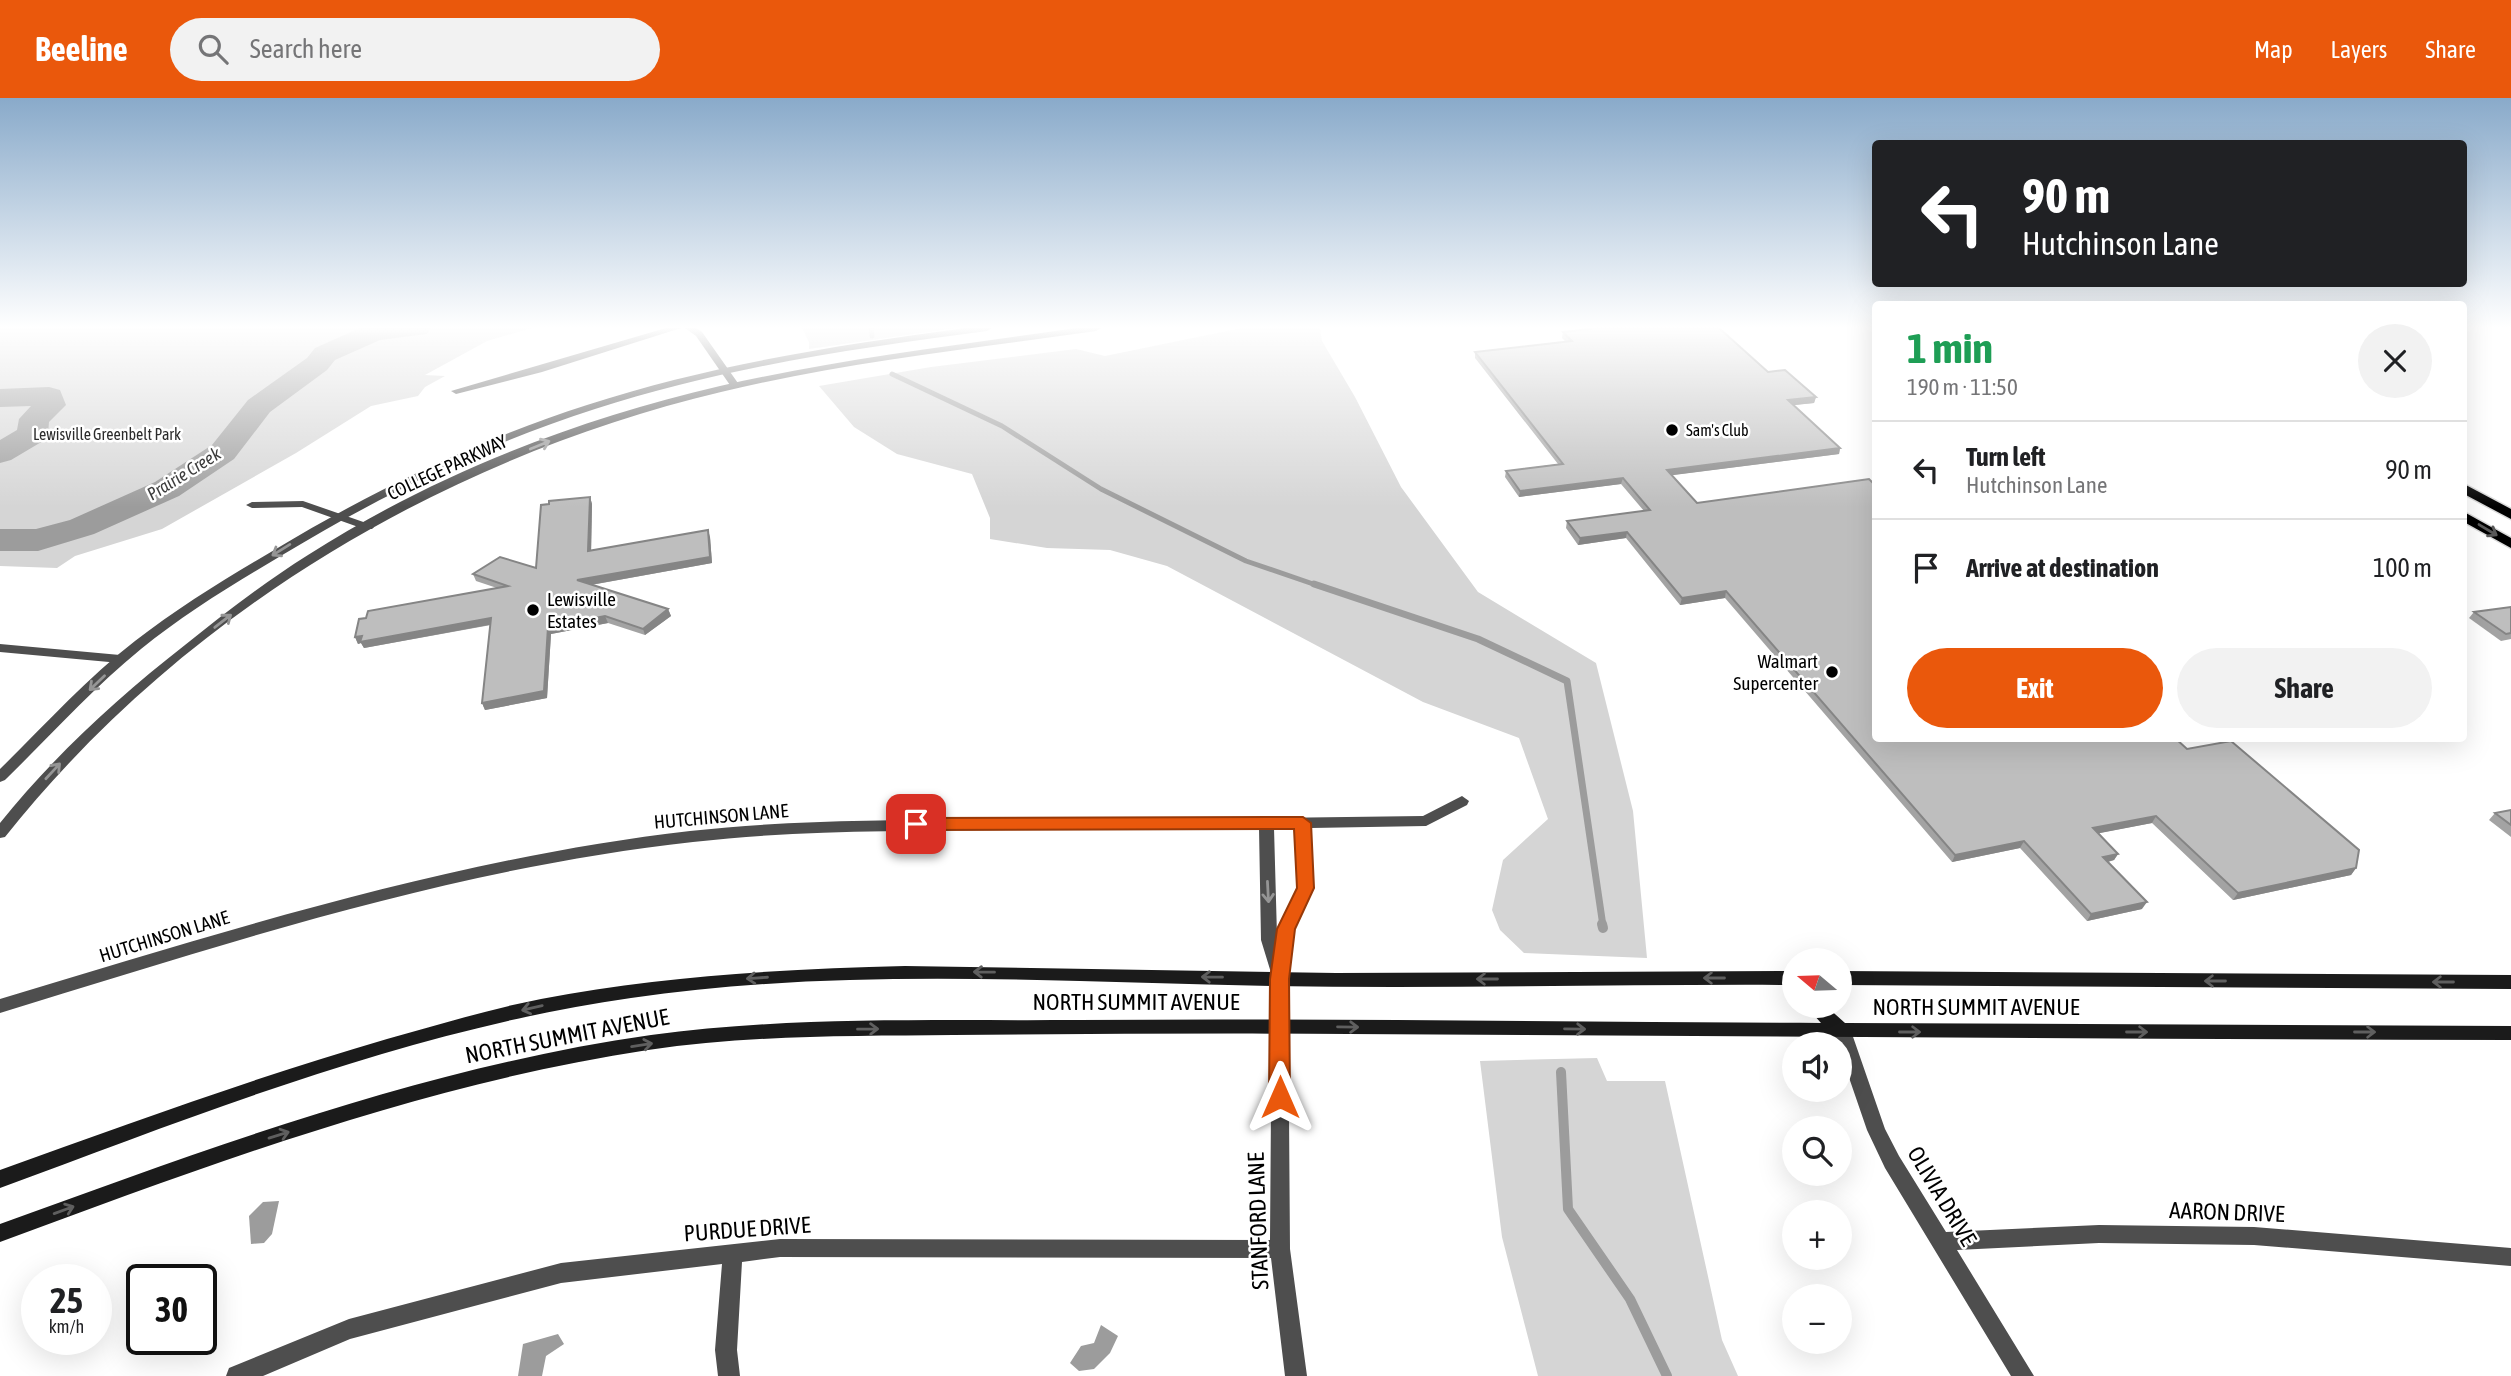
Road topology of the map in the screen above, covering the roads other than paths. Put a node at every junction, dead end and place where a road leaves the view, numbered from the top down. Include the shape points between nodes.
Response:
1 (472, 388) edge
2 (658, 388) edge
3 (729, 388) edge
4 (456, 391) dead end
5 (2467, 490) edge
6 (252, 505) dead end
7 (2511, 515) edge
8 (340, 516) junction
9 (2467, 518) edge
10 (368, 527) junction
11 (2511, 544) edge
12 (0, 649) edge
13 (120, 659) junction
14 (0, 777) edge
15 (1462, 801) dead end
16 (1303, 823) junction
17 (1266, 824) junction
18 (3, 826) edge
19 (1852, 978) edge
20 (1280, 979) junction
21 (1782, 981) edge
22 (2511, 982) edge
23 (0, 1006) edge
24 (1827, 1018) edge
25 (1280, 1026) junction
26 (1842, 1031) junction
27 (2511, 1032) edge
28 (0, 1179) edge
29 (0, 1233) edge
30 (1941, 1241) junction
31 (1280, 1249) junction
32 (733, 1252) junction
33 (2511, 1257) edge
34 (237, 1376) edge
35 (729, 1376) edge
36 (1296, 1376) edge
37 (2023, 1376) edge

1 - 4 street
2 - 8 street, COLLEGE PARKWAY via 512,436
10 -> 3 street, COLLEGE PARKWAY via 433,491 545,443
5 - 7 main road
6 - 8 street via 303,504
8 - 10 street
8 -> 13 street, COLLEGE PARKWAY via 216,591
9 -> 11 main road
18 -> 10 street, COLLEGE PARKWAY via 91,730 170,662 265,589
12 - 13 street
13 -> 14 street, COLLEGE PARKWAY
15 - 16 street, HUTCHINSON LANE via 1426,821
16 - 17 street, HUTCHINSON LANE
16 - 20 street, STANFORD LANE via 1306,888 1286,929
17 -> 20 street, STANFORD LANE via 1269,940
17 - 23 street, HUTCHINSON LANE via 916,824 739,832 647,842 472,874 356,902
22 -> 19 main road, NORTH SUMMIT AVENUE
21 -> 20 main road, NORTH SUMMIT AVENUE
20 - 25 street, STANFORD LANE
20 -> 28 main road, NORTH SUMMIT AVENUE via 939,971 682,983 459,1025 268,1083
24 - 26 main road
25 -> 26 main road, NORTH SUMMIT AVENUE
29 -> 25 main road, NORTH SUMMIT AVENUE via 186,1165 427,1089 650,1043 771,1030
25 - 31 street, STANFORD LANE
26 -> 27 main road, NORTH SUMMIT AVENUE
26 - 30 street, OLIVIA DRIVE via 1876,1130
30 - 33 street, AARON DRIVE via 2074,1234 2242,1235
30 - 37 street, OLIVIA DRIVE
31 - 32 street, PURDUE DRIVE via 794,1248
31 - 36 street, STANFORD LANE
32 - 34 street, PURDUE DRIVE via 561,1273 349,1329
32 - 35 street via 726,1350

